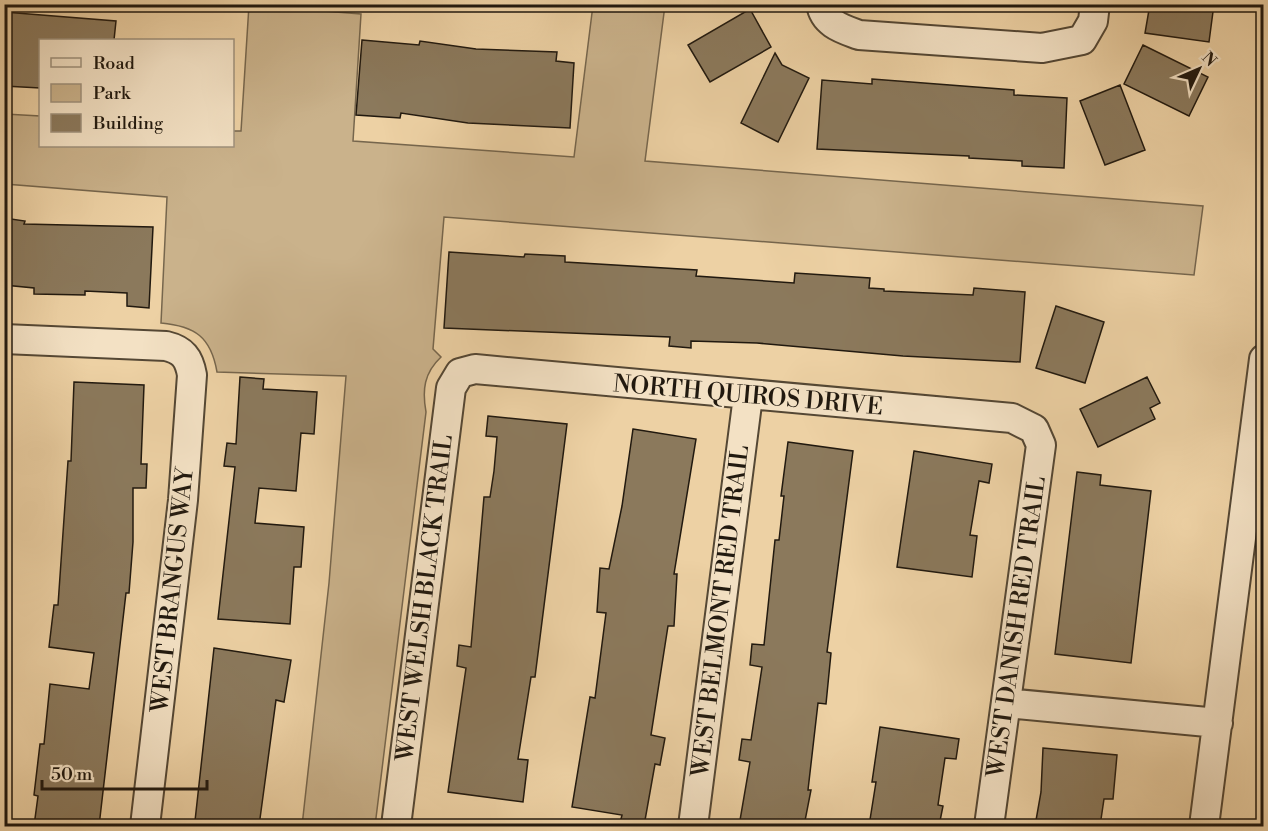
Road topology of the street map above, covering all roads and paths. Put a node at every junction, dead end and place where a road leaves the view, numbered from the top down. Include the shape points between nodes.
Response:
1 (1095, 4) edge
2 (822, 9) edge
3 (4, 339) edge
4 (1263, 359) edge
5 (460, 373) joint
6 (748, 396) junction
7 (1034, 429) joint
8 (1006, 703) junction
9 (1218, 723) junction
10 (145, 826) edge
11 (396, 826) edge
12 (693, 826) edge
13 (989, 826) edge
14 (1204, 826) edge

1 - 2 street via 1093,21 1082,40 1042,48 859,35 836,27
3 - 10 street, WEST BRANGUS WAY via 166,346 184,354 190,363 183,500
4 - 9 street
5 - 6 street, NORTH QUIROS DRIVE via 475,369
5 - 11 street, WEST WELSH BLACK TRAIL via 451,388
6 - 7 street, NORTH QUIROS DRIVE via 1012,418
6 - 12 street, WEST BELMONT RED TRAIL
7 - 8 street, WEST DANISH RED TRAIL via 1041,445
8 - 9 street
8 - 13 street, WEST DANISH RED TRAIL
9 - 14 street

